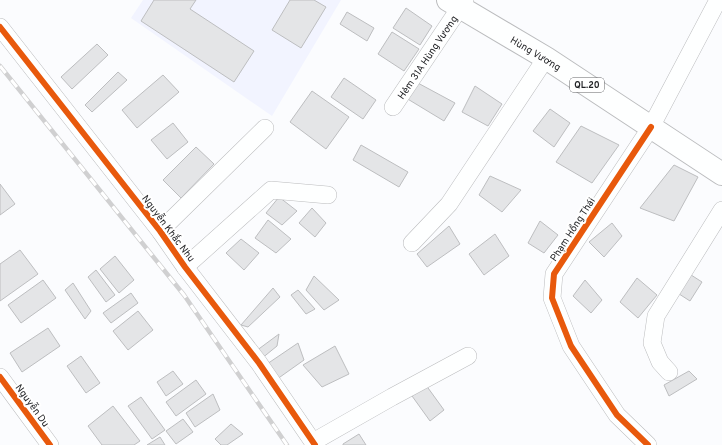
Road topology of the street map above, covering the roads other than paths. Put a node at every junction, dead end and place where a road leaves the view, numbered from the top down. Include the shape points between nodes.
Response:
1 (718, 0) edge
2 (458, 3) edge
3 (0, 27) edge
4 (546, 58) junction
5 (394, 107) dead end
6 (651, 127) junction
7 (265, 128) dead end
8 (722, 174) edge
9 (328, 195) dead end
10 (722, 210) edge
11 (160, 231) junction
12 (412, 242) dead end
13 (185, 267) junction
14 (468, 356) dead end
15 (669, 372) dead end
16 (2, 386) edge
17 (314, 444) edge
18 (50, 445) edge
19 (648, 445) edge

1 - 6 street, Phạm Hồng Thái
2 - 4 highway, Hùng Vương / QL.20
2 - 5 street, Hẻm 31A Hùng Vương
3 - 11 street, Nguyễn Khắc Nhu
4 - 6 highway, Hùng Vương / QL.20
4 - 12 street via 449,204
6 - 8 highway, Hùng Vương / QL.20
6 - 19 street, Phạm Hồng Thái via 554,274 552,298 571,346 617,415
7 - 11 street
9 - 13 street via 271,190
10 - 15 street via 656,316 652,343 660,362
11 - 13 street, Nguyễn Khắc Nhu
13 - 17 street, Nguyễn Khắc Nhu via 259,363
14 - 17 street via 392,397
16 - 18 street, Nguyễn Du

